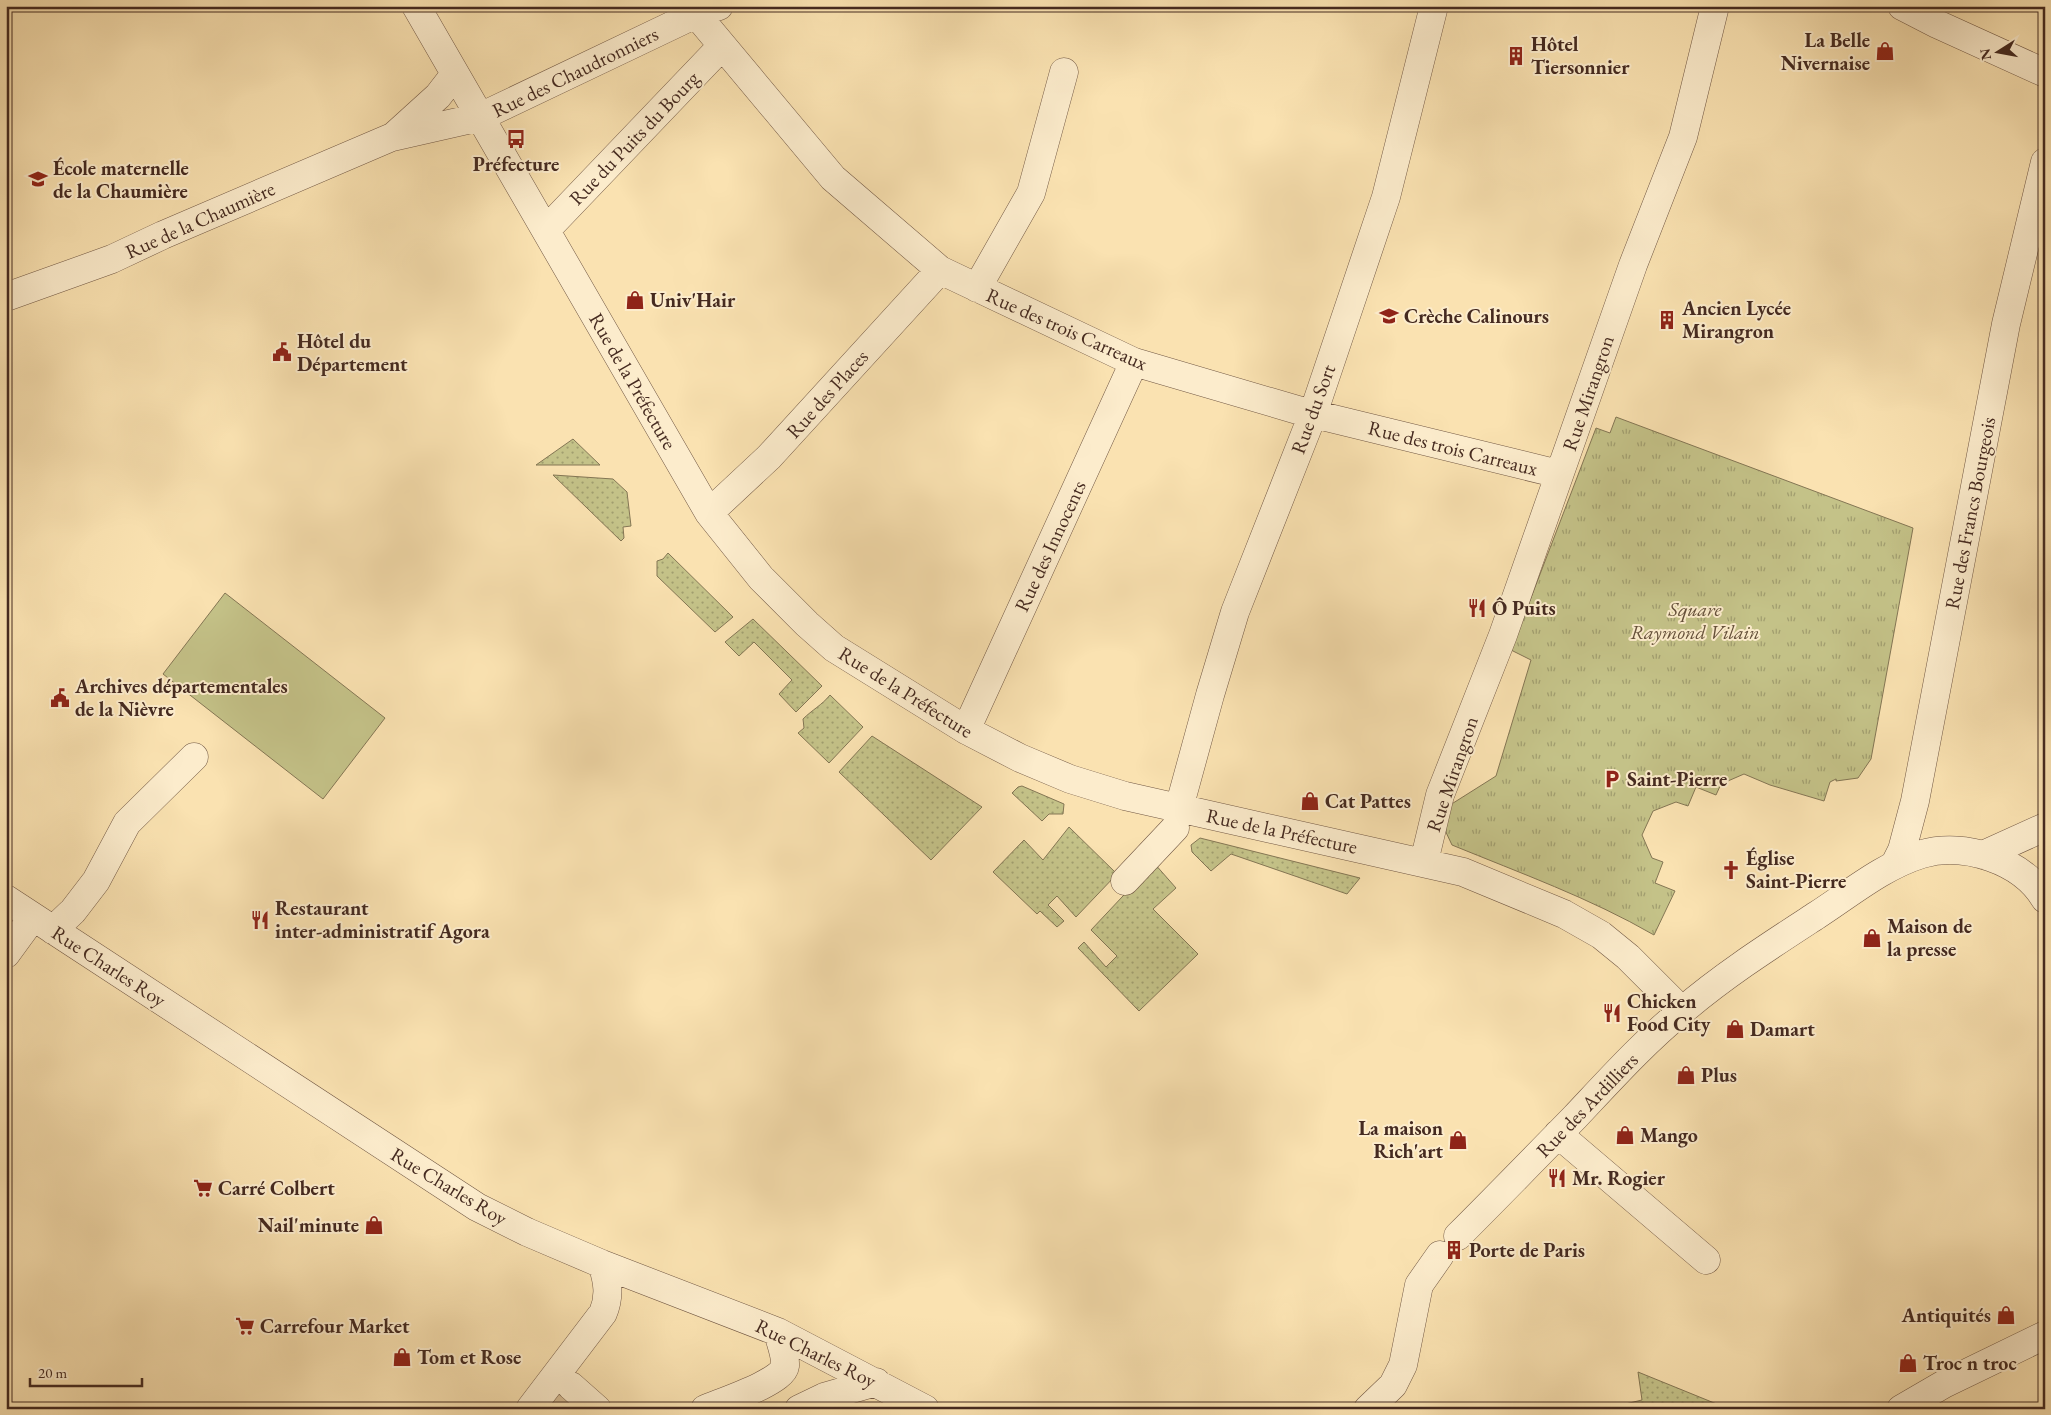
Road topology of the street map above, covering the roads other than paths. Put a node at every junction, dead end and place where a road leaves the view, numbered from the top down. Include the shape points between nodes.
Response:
1 (416, 6) edge
2 (1434, 6) edge
3 (1715, 6) edge
4 (1902, 6) edge
5 (708, 10) edge
6 (722, 46) junction
7 (1064, 72) dead end
8 (2045, 73) edge
9 (455, 74) junction
10 (480, 117) junction
11 (392, 137) junction
12 (2045, 162) edge
13 (546, 230) junction
14 (940, 270) junction
15 (977, 288) junction
16 (6, 297) edge
17 (1134, 362) junction
18 (1312, 414) junction
19 (1559, 474) junction
20 (709, 513) junction
21 (966, 730) junction
22 (194, 757) dead end
23 (1177, 818) junction
24 (2045, 827) edge
25 (1983, 855) junction
26 (1424, 862) junction
27 (1895, 864) junction
28 (1125, 881) dead end
29 (2043, 894) edge
30 (6, 899) edge
31 (43, 924) junction
32 (6, 954) edge
33 (1682, 1011) junction
34 (1558, 1134) junction
35 (1706, 1260) dead end
36 (602, 1264) junction
37 (778, 1332) junction
38 (2045, 1335) edge
39 (876, 1382) junction
40 (571, 1386) dead end
41 (530, 1409) edge
42 (597, 1409) edge
43 (705, 1409) edge
44 (799, 1409) edge
45 (925, 1409) edge
46 (1368, 1409) edge
47 (1901, 1409) edge

1 - 9 street, Rue de la Préfecture
2 - 18 street, Rue du Sort via 1386,197
3 - 19 street, Rue Mirangron via 1683,137 1633,265
4 - 8 street
5 - 6 street, Rue des trois Carreaux
5 - 10 street, Rue des Chaudronniers
6 - 13 street, Rue du Puits du Bourg
6 - 14 street, Rue des trois Carreaux via 833,178
7 - 15 street via 1031,193
9 - 10 street, Rue de la Préfecture
9 - 11 street, Rue de la Chaumière via 438,96
10 - 11 street, Rue de la Chaumière
10 - 13 street, Rue de la Préfecture
11 - 16 street, Rue de la Chaumière via 112,259
12 - 27 street, Rue des Francs Bourgeois via 2006,324 1915,801
13 - 20 street, Rue de la Préfecture
14 - 15 street, Rue des trois Carreaux
14 - 20 street, Rue des Places via 769,457
15 - 17 street, Rue des trois Carreaux
17 - 18 street, Rue des trois Carreaux
17 - 21 street, Rue des Innocents
18 - 19 street, Rue des trois Carreaux
18 - 23 street, Rue du Sort via 1235,612
19 - 26 street, Rue Mirangron via 1503,635 1440,795
20 - 21 street, Rue de la Préfecture via 760,578 834,648
21 - 23 street, Rue de la Préfecture via 1070,779 1125,796
22 - 31 street via 128,823 96,881 73,911
23 - 26 street, Rue de la Préfecture
23 - 28 street
24 - 25 street
25 - 27 street, Rue des Ardilliers via 1965,850 1942,850
25 - 29 street, Rue des Ardilliers via 2005,863
26 - 33 street, Rue de la Préfecture via 1463,872 1564,914 1601,935
27 - 33 street, Rue des Ardilliers via 1770,946
30 - 31 street, Rue Charles Roy
31 - 32 street
31 - 36 street, Rue Charles Roy via 477,1207
33 - 34 street, Rue des Ardilliers
34 - 35 street
34 - 46 street, Rue des Ardilliers via 1449,1245 1419,1285 1403,1364 1393,1385
36 - 37 street, Rue Charles Roy
36 - 41 street via 609,1291 603,1313
37 - 39 street, Rue Charles Roy
37 - 43 street via 785,1365 782,1373 755,1389
38 - 47 street via 1944,1384
39 - 44 street via 824,1397
39 - 45 street, Rue Charles Roy
40 - 42 street

